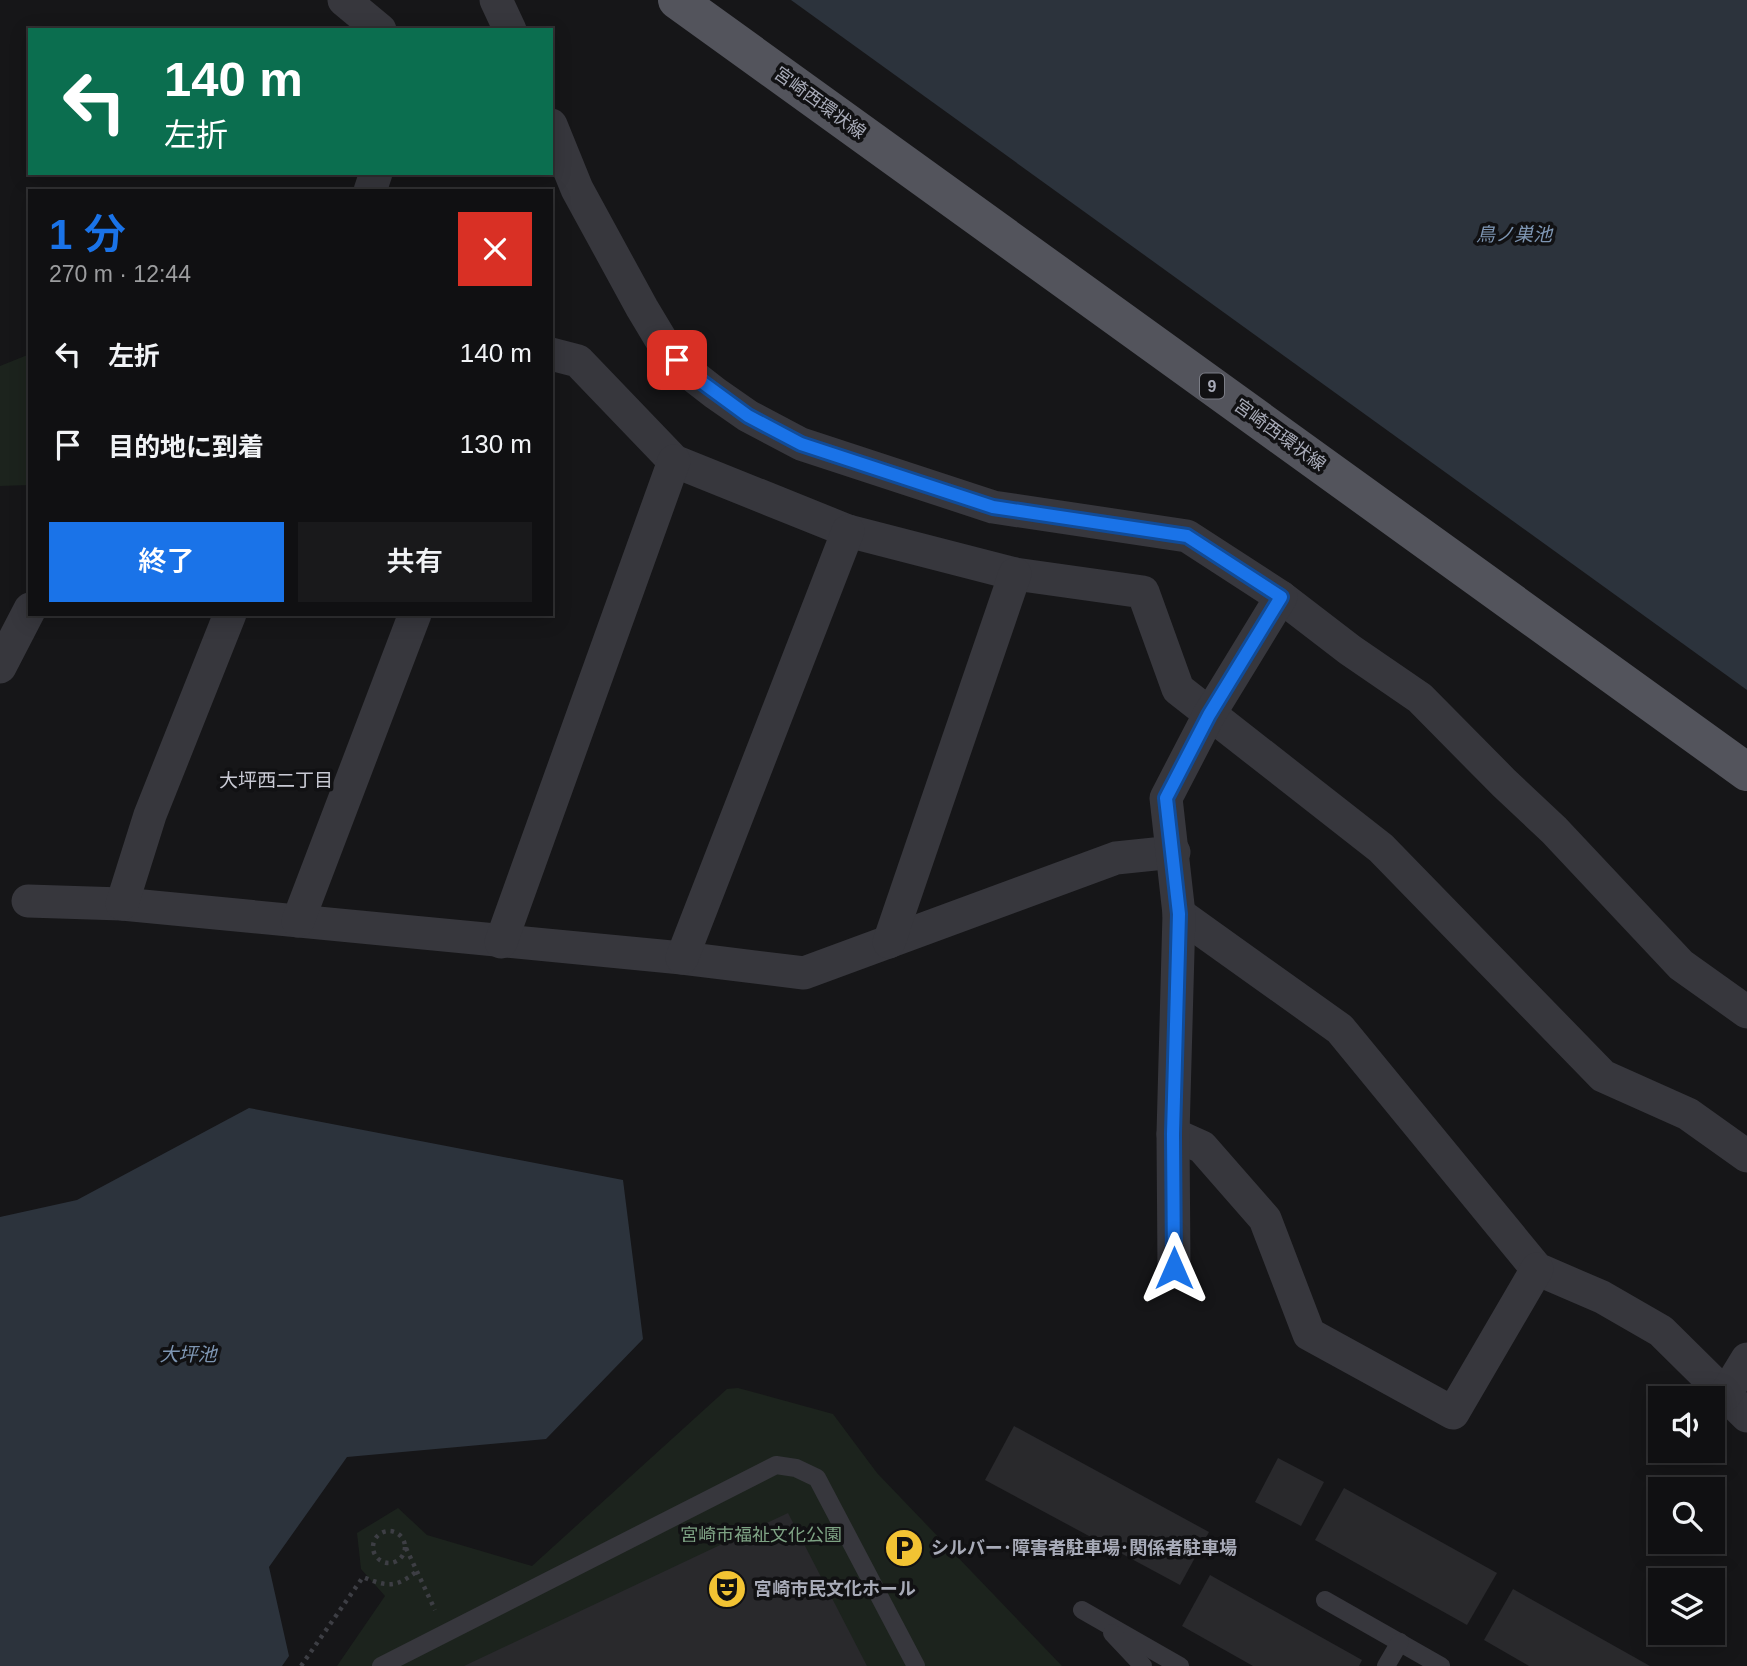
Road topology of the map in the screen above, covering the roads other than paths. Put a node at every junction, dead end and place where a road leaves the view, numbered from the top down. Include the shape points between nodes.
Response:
1 (344, 0) edge
2 (496, 0) edge
3 (677, 0) edge
4 (378, 28) edge
5 (509, 28) edge
6 (553, 130) edge
7 (553, 355) edge
8 (674, 461) junction
9 (848, 531) junction
10 (1015, 574) junction
11 (1281, 597) junction
12 (28, 613) edge
13 (229, 616) edge
14 (414, 616) edge
15 (0, 667) edge
16 (1209, 715) junction
17 (1747, 772) edge
18 (1174, 852) junction
19 (28, 901) dead end
20 (122, 904) junction
21 (1179, 914) junction
22 (298, 921) junction
23 (501, 942) junction
24 (890, 942) junction
25 (682, 958) junction
26 (1747, 1012) edge
27 (1173, 1134) junction
28 (1747, 1156) edge
29 (1174, 1268) dead end
30 (1537, 1269) junction
31 (1747, 1359) edge
32 (1736, 1405) edge
33 (1325, 1600) dead end
34 (1082, 1610) dead end
35 (1101, 1620) junction
36 (1400, 1643) junction
37 (381, 1666) edge
38 (916, 1666) edge
39 (1143, 1666) edge
40 (1180, 1666) edge
41 (1386, 1666) edge
42 (1441, 1666) edge

1 - 4 street
2 - 5 street
3 - 17 main road, 宮崎西環状線 / 9
6 - 11 street via 577,189 666,348 688,372 748,416 801,444 993,507 1187,536
7 - 8 street via 578,361
8 - 9 street
8 - 23 street
9 - 10 street
9 - 25 street
10 - 16 street via 1143,592 1178,689
10 - 24 street
11 - 16 street
11 - 26 street via 1420,698 1554,830 1681,965
12 - 15 street
13 - 20 street via 150,816
14 - 22 street
16 - 18 street via 1166,798
16 - 28 street via 1381,848 1603,1076 1688,1114
18 - 21 street
18 - 24 street via 1116,858
19 - 20 street
20 - 22 street
21 - 27 street
21 - 30 street via 1340,1029
22 - 23 street
23 - 25 street
24 - 25 street via 804,973
27 - 29 street
27 - 30 street via 1202,1147 1265,1219 1309,1334 1453,1413
30 - 32 street via 1602,1297 1661,1331
31 - 32 street
33 - 36 lane
34 - 35 lane
35 - 39 lane
35 - 40 lane
36 - 41 lane
36 - 42 lane
37 - 38 lane via 776,1465 817,1478

